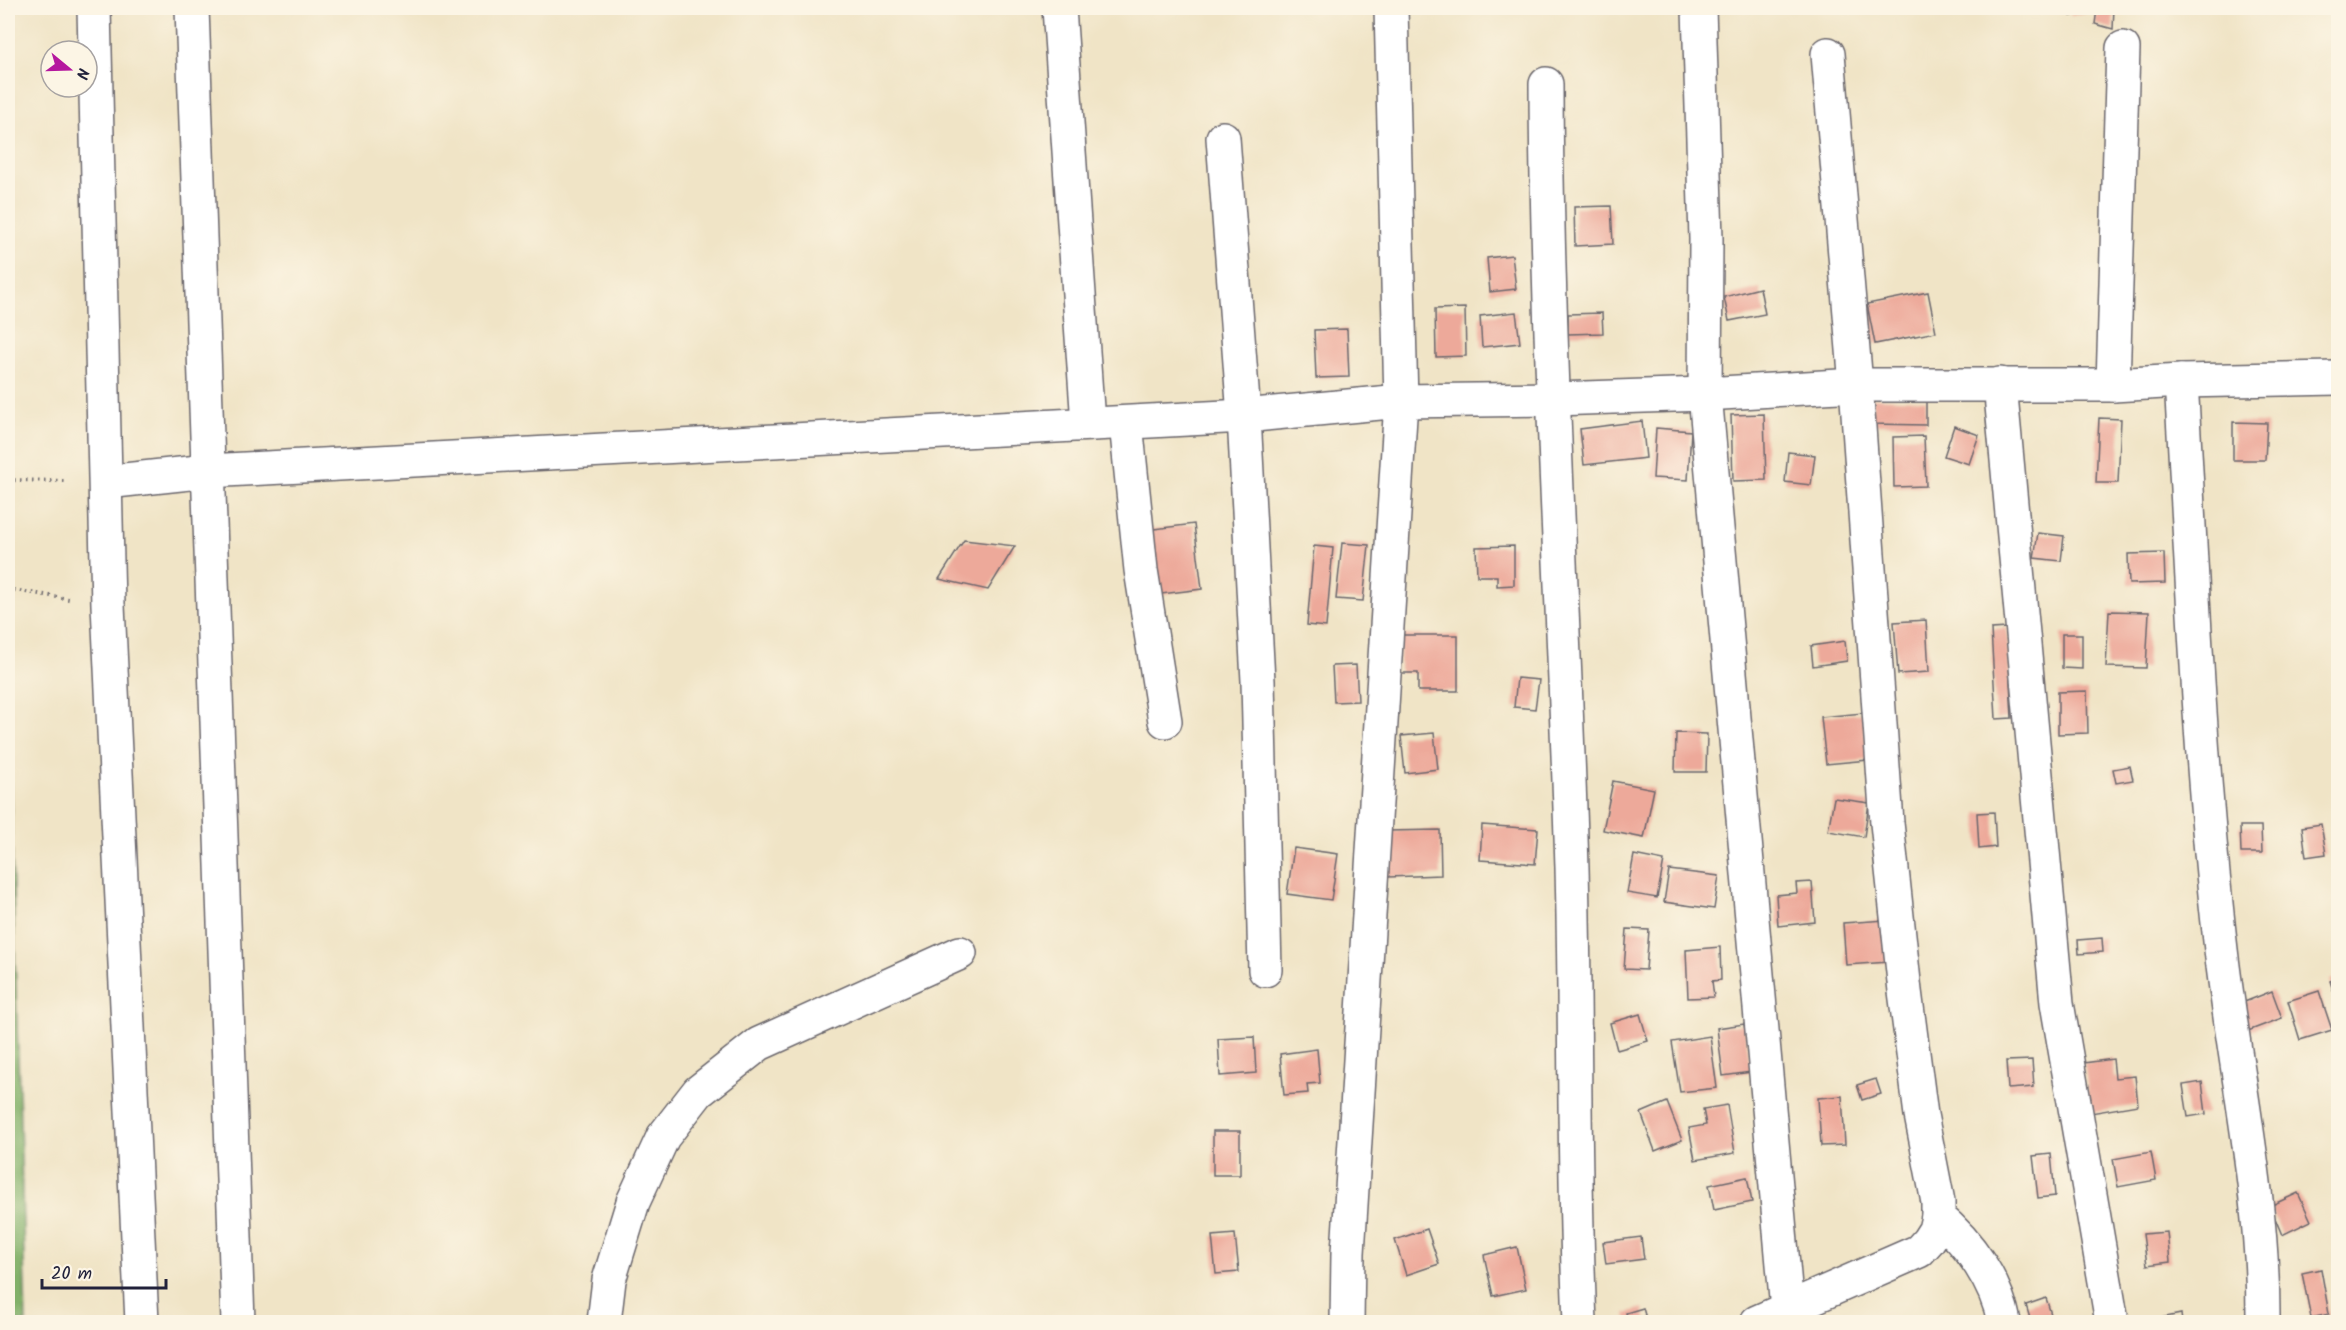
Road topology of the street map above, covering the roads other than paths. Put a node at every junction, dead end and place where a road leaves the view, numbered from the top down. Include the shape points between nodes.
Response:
1 (94, 8) edge
2 (192, 8) edge
3 (1059, 8) edge
4 (1391, 8) edge
5 (1700, 8) edge
6 (2123, 48) dead end
7 (1828, 54) dead end
8 (1546, 84) dead end
9 (1223, 138) dead end
10 (2338, 378) edge
11 (2181, 381) junction
12 (2000, 384) junction
13 (1856, 385) junction
14 (2113, 385) junction
15 (1705, 394) junction
16 (1554, 399) junction
17 (1401, 401) junction
18 (1244, 416) junction
19 (1088, 423) junction
20 (1126, 423) junction
21 (208, 471) junction
22 (106, 482) junction
23 (1165, 721) dead end
24 (960, 953) dead end
25 (1266, 970) dead end
26 (1938, 1217) junction
27 (1786, 1309) junction
28 (142, 1323) edge
29 (238, 1323) edge
30 (604, 1323) edge
31 (1347, 1323) edge
32 (1580, 1323) edge
33 (1757, 1323) edge
34 (2004, 1323) edge
35 (2112, 1323) edge
36 (2263, 1323) edge

1 - 22 street
2 - 21 street
3 - 19 street
4 - 17 street
5 - 15 street via 1706,238
6 - 14 street
7 - 13 street
8 - 16 street via 1546,227
9 - 18 street
10 - 11 street
11 - 14 street
11 - 36 street via 2210,839 2220,942 2247,1122 2263,1275
12 - 13 street
12 - 14 street
12 - 35 street via 2057,1003
13 - 15 street
13 - 26 street via 1887,823 1905,991
15 - 16 street
15 - 27 street
16 - 17 street
16 - 32 street via 1572,871
17 - 18 street
17 - 31 street
18 - 20 street
18 - 25 street via 1258,681
19 - 20 street
19 - 21 street
20 - 23 street via 1141,570
21 - 22 street
21 - 29 street
22 - 28 street via 108,605
24 - 30 street via 759,1044 699,1092 663,1137 633,1202 609,1280
26 - 27 street via 1935,1230 1918,1251
26 - 34 street via 1953,1229 1983,1270
27 - 33 street

